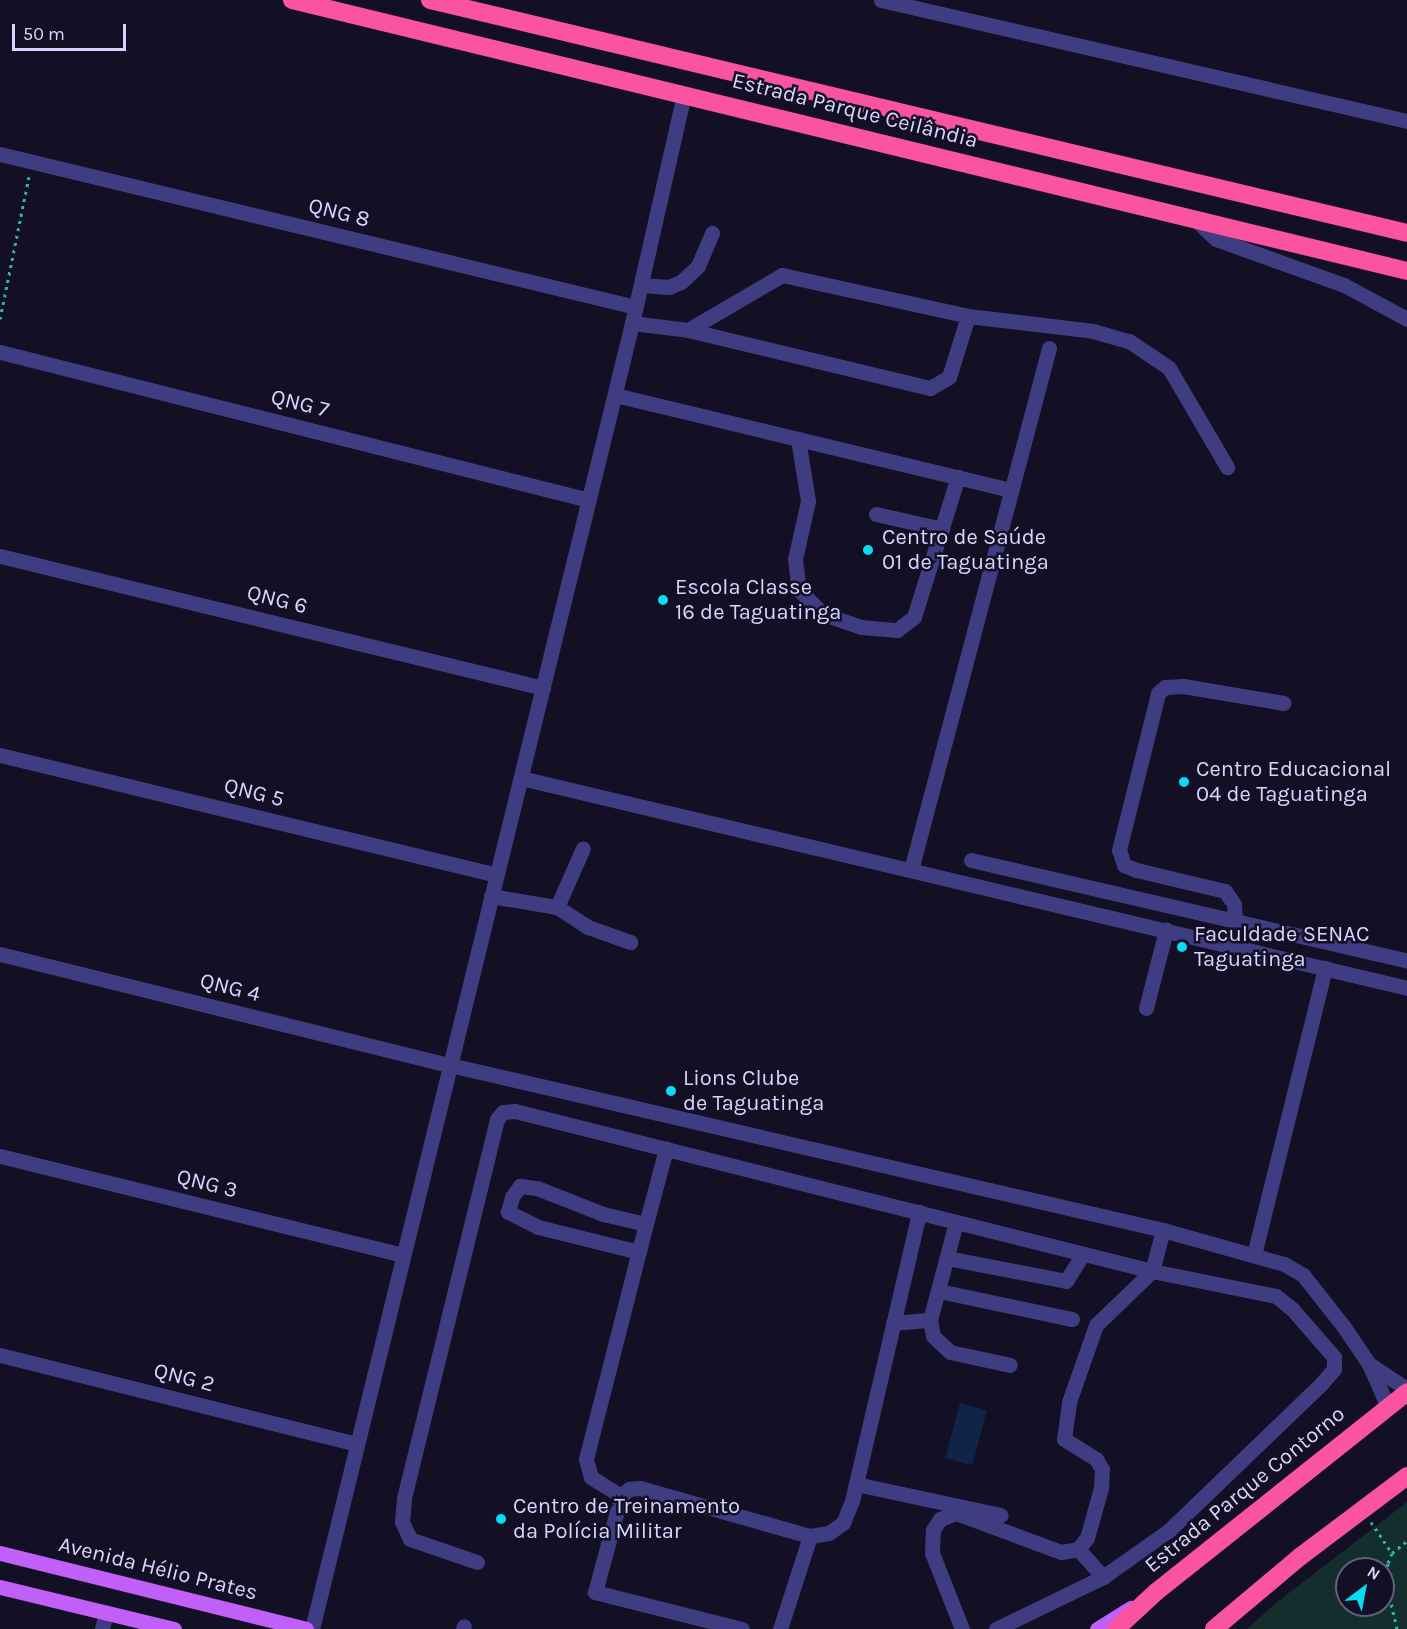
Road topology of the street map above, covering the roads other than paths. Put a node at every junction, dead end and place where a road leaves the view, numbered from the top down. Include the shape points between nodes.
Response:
1 (292, 0) edge
2 (430, 0) edge
3 (881, 0) edge
4 (684, 94) junction
5 (1407, 121) edge
6 (0, 154) edge
7 (1193, 217) junction
8 (712, 232) dead end
9 (1406, 232) edge
10 (1407, 271) edge
11 (641, 285) junction
12 (636, 307) junction
13 (968, 316) junction
14 (1407, 319) edge
15 (632, 323) junction
16 (688, 330) junction
17 (1049, 348) dead end
18 (0, 352) edge
19 (615, 395) junction
20 (798, 439) junction
21 (1227, 466) dead end
22 (958, 477) junction
23 (1012, 490) junction
24 (589, 500) junction
25 (876, 514) dead end
26 (942, 529) junction
27 (0, 555) edge
28 (543, 688) junction
29 (1284, 704) dead end
30 (0, 755) edge
31 (521, 778) junction
32 (583, 848) dead end
33 (971, 860) dead end
34 (911, 870) junction
35 (497, 875) junction
36 (492, 896) junction
37 (557, 907) junction
38 (1235, 919) junction
39 (1166, 930) junction
40 (630, 942) dead end
41 (0, 954) edge
42 (1407, 961) edge
43 (1325, 968) junction
44 (1407, 988) edge
45 (1146, 1008) dead end
46 (450, 1065) junction
47 (666, 1149) junction
48 (0, 1156) edge
49 (919, 1212) junction
50 (956, 1222) junction
51 (646, 1224) junction
52 (1163, 1230) junction
53 (639, 1252) junction
54 (1083, 1254) junction
55 (404, 1255) junction
56 (1254, 1255) junction
57 (947, 1258) junction
58 (1152, 1271) junction
59 (939, 1292) junction
60 (1072, 1319) dead end
61 (930, 1320) junction
62 (893, 1323) junction
63 (0, 1355) edge
64 (1368, 1364) junction
65 (1010, 1365) dead end
66 (1407, 1390) edge
67 (1388, 1407) junction
68 (357, 1444) junction
69 (1407, 1476) edge
70 (856, 1484) junction
71 (621, 1496) junction
72 (1001, 1515) dead end
73 (810, 1536) junction
74 (1078, 1549) junction
75 (0, 1553) edge
76 (477, 1562) dead end
77 (1103, 1577) junction
78 (0, 1587) edge
79 (1156, 1592) junction
80 (106, 1612) junction
81 (735, 1628) edge
82 (102, 1629) edge
83 (174, 1629) edge
84 (306, 1629) edge
85 (312, 1629) edge
86 (780, 1629) edge
87 (962, 1629) edge
88 (996, 1629) edge
89 (1097, 1629) edge
90 (1116, 1629) edge
91 (1214, 1629) edge

1 - 4 highway, Estrada Parque Ceilândia
2 - 9 highway, Estrada Parque Ceilândia
3 - 5 street
4 - 7 highway, Estrada Parque Ceilândia
4 - 11 street
6 - 12 street, QNG 8
7 - 10 highway, Estrada Parque Ceilândia
7 - 14 street via 1216,239 1344,285
8 - 11 street via 698,266 681,282 669,287
11 - 12 street
12 - 15 street
13 - 16 street via 782,275
13 - 16 street via 950,377 930,388
13 - 21 street via 1093,331 1129,341 1169,368
15 - 16 street
15 - 19 street
17 - 23 street
18 - 24 street, QNG 7
19 - 20 street
19 - 24 street
20 - 22 street
20 - 26 street via 808,501 795,559 799,590 823,614 861,627 897,630 914,617
22 - 23 street
22 - 26 street
23 - 34 street
24 - 28 street
25 - 26 street
27 - 28 street, QNG 6
28 - 31 street
29 - 38 street via 1183,686 1165,687 1158,693 1119,850 1124,865 1136,870 1225,891 1234,904
30 - 35 street, QNG 5
31 - 34 street
31 - 35 street
32 - 37 street
33 - 38 street
34 - 39 street
35 - 36 street
36 - 37 street
36 - 46 street
37 - 40 street via 588,927
38 - 42 street
39 - 43 street
39 - 45 street
41 - 46 street, QNG 4
43 - 44 street
43 - 56 street
46 - 52 street, QNG 4
46 - 55 street
47 - 49 street
47 - 51 street
47 - 76 street via 515,1111 503,1112 497,1119 404,1498 402,1521 410,1539
48 - 55 street, QNG 3
49 - 50 street
49 - 62 street
50 - 54 street
50 - 57 street
51 - 53 street
51 - 53 street via 520,1186 508,1212 538,1227
52 - 56 street, QNG 4
52 - 58 street
53 - 71 street via 586,1459 591,1477
54 - 57 street via 1066,1281
54 - 58 street
55 - 68 street
56 - 64 street, QNG 4 via 1284,1264 1303,1275
57 - 59 street
58 - 74 street via 1096,1325 1069,1402 1064,1439 1096,1459 1102,1469 1093,1524
58 - 77 street via 1276,1296 1334,1357 1334,1370 1168,1531
59 - 60 street
59 - 61 street
61 - 62 street
61 - 65 street via 933,1336 950,1352
62 - 70 street
63 - 68 street, QNG 2
64 - 66 street
64 - 67 street
66 - 67 highway, Estrada Parque Contorno
67 - 79 highway, Estrada Parque Contorno
68 - 85 street
69 - 91 highway
70 - 72 street
70 - 73 street via 843,1523 829,1533
71 - 73 street via 629,1489 640,1488
71 - 81 street via 595,1592
73 - 86 street
74 - 77 street
74 - 87 street via 1061,1552 956,1514 940,1519 933,1530 932,1553
75 - 84 main road, Avenida Hélio Prates
77 - 88 street
78 - 80 main road
79 - 89 main road
79 - 90 highway, Estrada Parque Contorno
80 - 82 street
80 - 83 main road

